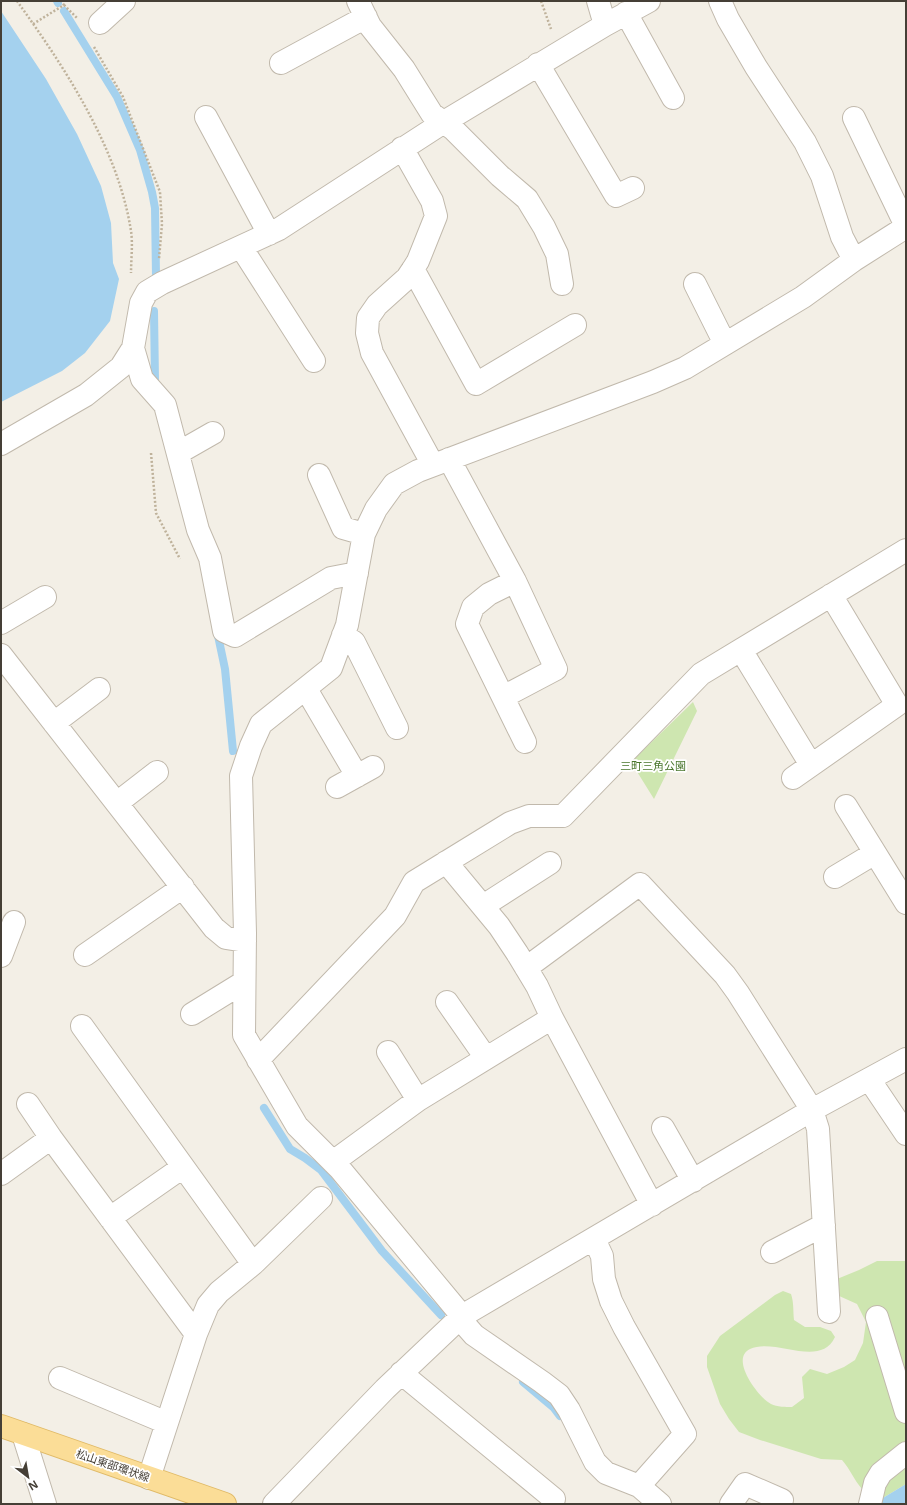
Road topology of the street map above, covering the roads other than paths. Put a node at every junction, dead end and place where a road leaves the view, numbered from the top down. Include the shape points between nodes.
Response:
1 (124, 1) edge
2 (598, 1) edge
3 (649, 1) edge
4 (720, 1) edge
5 (362, 9) edge
6 (626, 14) junction
7 (90, 24) road end
8 (605, 25) junction
9 (281, 63) dead end
10 (538, 64) junction
11 (673, 98) dead end
12 (206, 117) dead end
13 (854, 118) dead end
14 (444, 122) junction
15 (402, 148) junction
16 (633, 188) dead end
17 (906, 227) edge
18 (269, 234) junction
19 (241, 247) junction
20 (854, 260) junction
21 (413, 269) junction
22 (562, 284) dead end
23 (695, 284) dead end
24 (575, 325) dead end
25 (725, 344) junction
26 (133, 348) junction
27 (314, 361) dead end
28 (213, 433) dead end
29 (1, 444) edge
30 (178, 453) junction
31 (441, 462) junction
32 (319, 475) dead end
33 (364, 534) junction
34 (906, 550) edge
35 (357, 573) junction
36 (515, 581) junction
37 (831, 595) junction
38 (45, 597) dead end
39 (1, 623) edge
40 (343, 635) junction
41 (741, 650) junction
42 (1, 655) edge
43 (99, 689) dead end
44 (306, 689) junction
45 (503, 697) junction
46 (54, 723) junction
47 (397, 728) dead end
48 (525, 742) dead end
49 (811, 765) junction
50 (157, 772) dead end
51 (793, 778) dead end
52 (337, 787) dead end
53 (117, 803) junction
54 (846, 806) dead end
55 (875, 853) junction
56 (446, 862) junction
57 (550, 863) dead end
58 (835, 877) dead end
59 (183, 887) junction
60 (906, 903) edge
61 (483, 906) junction
62 (14, 922) dead end
63 (245, 941) junction
64 (85, 955) dead end
65 (1, 956) edge
66 (526, 968) junction
67 (244, 982) junction
68 (447, 1002) dead end
69 (192, 1014) dead end
70 (552, 1018) junction
71 (82, 1026) dead end
72 (388, 1052) dead end
73 (486, 1058) junction
74 (906, 1059) edge
75 (258, 1060) junction
76 (869, 1079) junction
77 (418, 1100) junction
78 (28, 1104) dead end
79 (812, 1110) junction
80 (663, 1128) dead end
81 (906, 1134) edge
82 (51, 1138) junction
83 (332, 1162) junction
84 (184, 1167) junction
85 (1, 1174) edge
86 (694, 1181) junction
87 (321, 1198) dead end
88 (652, 1205) junction
89 (110, 1218) junction
90 (824, 1225) junction
91 (594, 1239) junction
92 (772, 1252) dead end
93 (253, 1264) junction
94 (829, 1312) dead end
95 (462, 1316) junction
96 (877, 1317) dead end
97 (196, 1334) junction
98 (401, 1373) junction
99 (60, 1378) dead end
100 (906, 1412) edge
101 (167, 1423) junction
102 (1, 1426) edge
103 (23, 1434) junction
104 (906, 1453) edge
105 (149, 1478) junction
106 (640, 1486) junction
107 (554, 1499) dead end
108 (782, 1500) dead end
109 (45, 1504) edge
110 (223, 1504) edge
111 (274, 1504) edge
112 (660, 1504) edge
113 (731, 1504) edge
114 (870, 1504) edge

1 - 7 street
2 - 8 street
3 - 6 street
4 - 20 street via 756,67 805,142 822,176 842,237
5 - 9 street
5 - 14 street via 370,26 404,69 432,114
6 - 8 street
6 - 11 street
8 - 10 street
10 - 14 street
10 - 16 street via 616,196
12 - 18 street
13 - 17 street
14 - 15 street
14 - 22 street via 527,199 556,254
15 - 18 street
15 - 21 street via 432,201 436,216
17 - 20 street
18 - 19 street
19 - 26 street via 147,292 140,302
19 - 27 street
20 - 25 street via 803,297
21 - 24 street via 476,384
21 - 31 street via 407,278 377,305 368,318 367,333 372,353
23 - 25 street
25 - 31 street via 685,368 653,382
26 - 29 street via 121,367 86,395
26 - 30 street via 142,379 166,405
28 - 30 street
30 - 35 street via 198,530 210,558 224,631 235,636 332,578
31 - 33 street via 394,484 376,509
31 - 36 street
32 - 33 street via 343,528
33 - 35 street
34 - 37 street
35 - 40 street
36 - 45 street via 489,594 473,607 467,624
36 - 45 street via 556,669
37 - 41 street
37 - 49 street via 897,705
38 - 39 street
40 - 44 street via 331,668
40 - 47 street via 354,642
41 - 49 street
41 - 56 street via 701,674 563,816 528,816 510,823
42 - 46 street
43 - 46 street
44 - 52 street via 365,772
44 - 63 street via 261,724 241,776
45 - 48 street
46 - 53 street
49 - 51 street
50 - 53 street
53 - 59 street
54 - 55 street
55 - 58 street
55 - 60 street
56 - 61 street
56 - 75 street via 414,882 395,916
57 - 61 street
59 - 63 street via 214,928 226,938
59 - 64 street
61 - 66 street
62 - 65 street
63 - 67 street
66 - 70 street
66 - 79 street via 640,884 725,975 752,1013
67 - 69 street
67 - 75 street via 244,1035
68 - 73 street
70 - 73 street
70 - 88 street
71 - 84 street
72 - 77 street
73 - 77 street
74 - 76 street
75 - 83 street via 297,1126
76 - 79 street
76 - 81 street
77 - 83 street
78 - 82 street
79 - 86 street
79 - 90 street via 818,1129
80 - 86 street
82 - 85 street
82 - 89 street
83 - 95 street
84 - 89 street
84 - 93 street
86 - 88 street
87 - 93 street
88 - 91 street
89 - 97 street
90 - 92 street
90 - 94 street
91 - 95 street
91 - 106 street via 602,1256 604,1279 611,1301 624,1327 693,1429
93 - 97 street via 219,1292 208,1305
95 - 98 street
95 - 106 street via 474,1335 559,1395 595,1462 606,1473
96 - 100 street
97 - 101 street
98 - 107 street
98 - 111 street
99 - 101 street
101 - 105 street
102 - 103 main road, 松山東部環状線
103 - 105 main road, 松山東部環状線
103 - 109 street
104 - 114 street via 881,1473 874,1484
105 - 110 main road, 松山東部環状線
106 - 112 street
108 - 113 street via 745,1484

